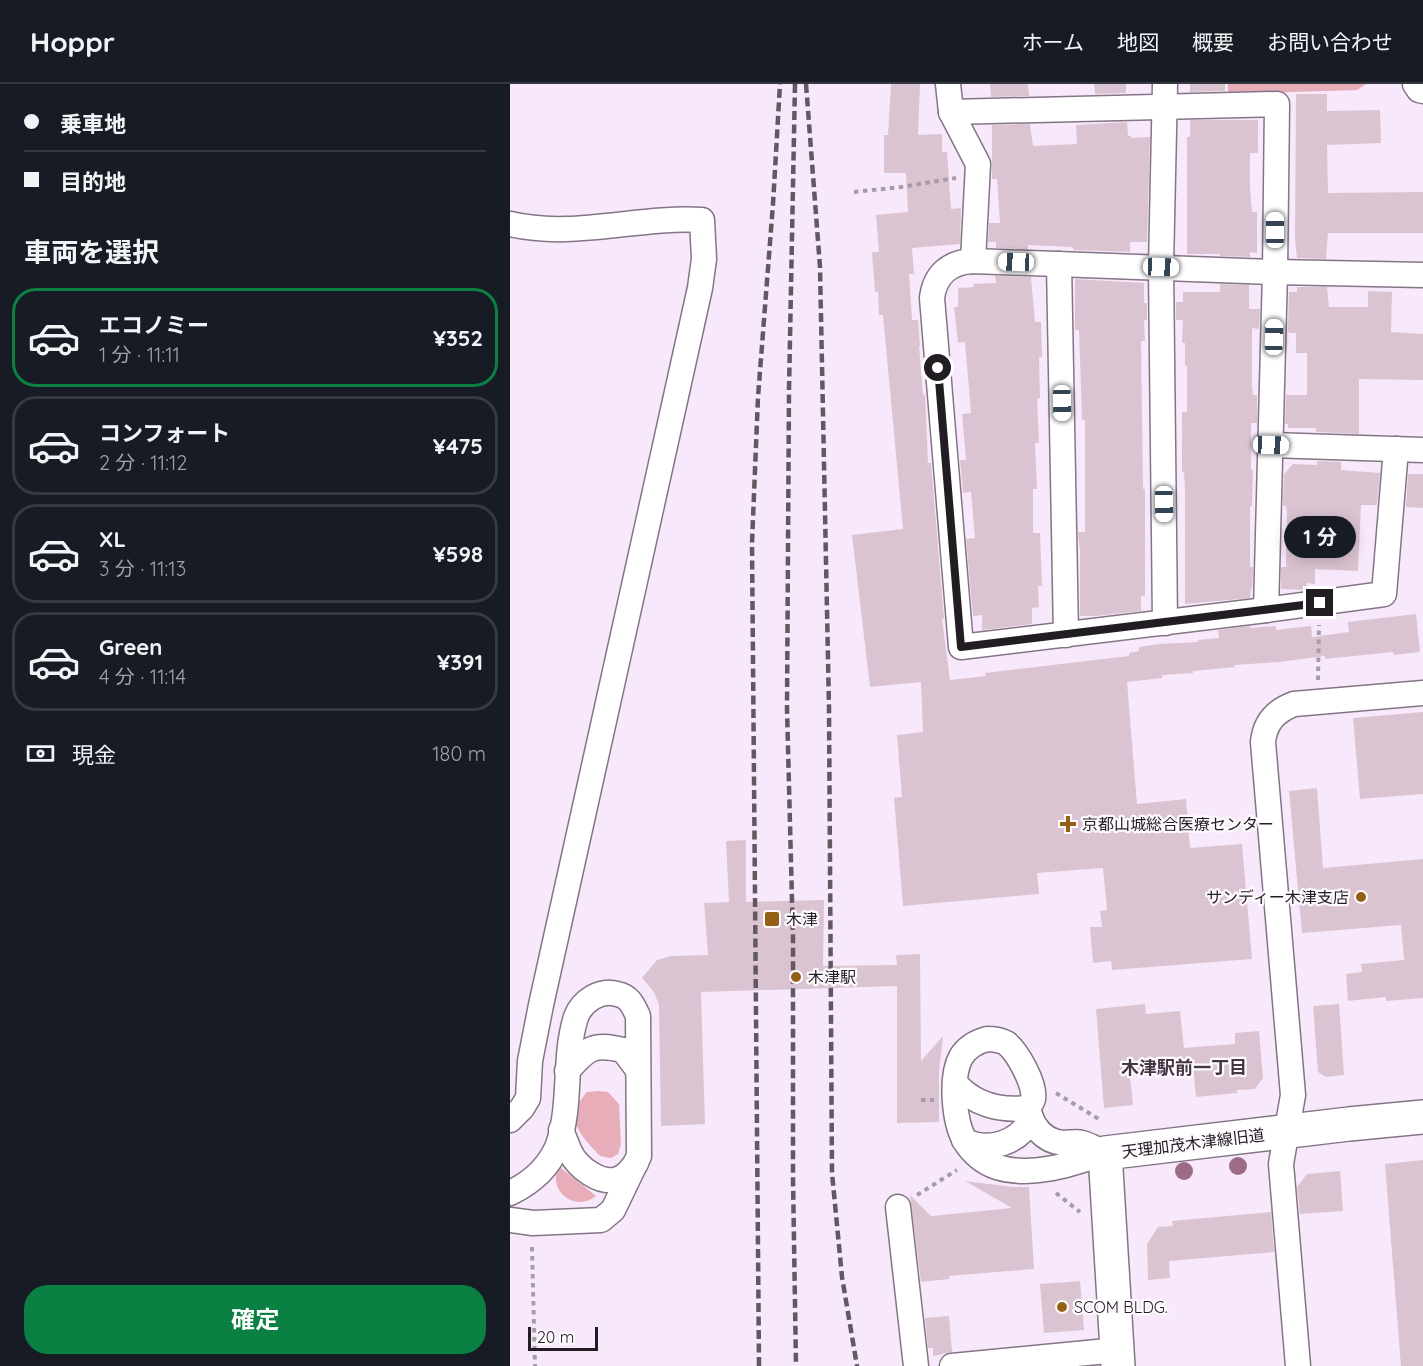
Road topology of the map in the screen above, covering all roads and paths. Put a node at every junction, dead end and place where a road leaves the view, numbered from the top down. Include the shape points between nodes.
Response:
1 (948, 84) edge
2 (1415, 84) edge
3 (1423, 91) edge
4 (1165, 96) edge
5 (951, 112) junction
6 (978, 177) junction
7 (854, 192) dead end
8 (510, 224) edge
9 (974, 261) junction
10 (1059, 264) junction
11 (1161, 267) junction
12 (1275, 272) junction
13 (1423, 275) edge
14 (1271, 445) junction
15 (1396, 449) junction
16 (1423, 450) edge
17 (1320, 603) junction
18 (1266, 610) junction
19 (1165, 623) junction
20 (1066, 634) junction
21 (1318, 684) dead end
22 (1423, 693) edge
23 (638, 1070) junction
24 (567, 1071) junction
25 (955, 1083) junction
26 (1053, 1085) dead end
27 (921, 1100) dead end
28 (934, 1100) dead end
29 (1030, 1113) junction
30 (1423, 1117) edge
31 (510, 1120) edge
32 (1102, 1121) dead end
33 (561, 1130) junction
34 (1287, 1132) junction
35 (964, 1140) junction
36 (1105, 1153) junction
37 (638, 1161) junction
38 (957, 1170) dead end
39 (510, 1193) edge
40 (1052, 1193) dead end
41 (898, 1207) joint
42 (1085, 1217) dead end
43 (522, 1221) edge
44 (1118, 1358) edge
45 (535, 1366) edge
46 (916, 1366) edge
47 (952, 1366) edge
48 (1299, 1366) edge

1 - 5 street
2 - 3 street
4 - 5 street
4 - 11 street
4 - 12 street via 1277,104
5 - 6 street via 978,164
6 - 7 path
6 - 9 street
8 - 31 street via 541,229 676,218 702,220 704,259 541,1005 530,1061 528,1098
9 - 10 street
9 - 20 street via 951,266 942,273 932,298 961,647
10 - 11 street
10 - 20 street
11 - 12 street
11 - 19 street
12 - 13 street
12 - 14 street
14 - 15 street
14 - 18 street
15 - 16 street
15 - 17 street via 1384,594
17 - 18 street
17 - 21 path
18 - 19 street
19 - 20 street
22 - 34 street via 1294,704 1272,718 1264,734 1293,1095
23 - 24 street via 623,1050 606,1046 586,1050
23 - 24 street via 638,1016 626,998 606,993 587,1001 577,1016
23 - 37 street
24 - 33 street
25 - 29 street via 966,1094 990,1106
25 - 29 street via 957,1065 973,1044 987,1039 1002,1041 1015,1052 1029,1080 1033,1100
25 - 35 street via 957,1119
26 - 32 path via 1056,1093
27 - 28 path
29 - 35 street via 1022,1133 1000,1144 982,1146
29 - 36 street via 1035,1126 1049,1139 1081,1143
30 - 34 street, 天理加茂木津線旧道
33 - 37 street via 571,1154 585,1170 598,1177 617,1180
33 - 39 street via 544,1169
34 - 36 street, 天理加茂木津線旧道
34 - 48 street via 1281,1164
35 - 36 street via 988,1163 1014,1170 1053,1168
36 - 44 street, 天理加茂木津線旧道
37 - 43 street via 613,1210 601,1220
38 - 41 path
40 - 42 path via 1058,1193
41 - 46 street
43 - 45 path
44 - 47 street

